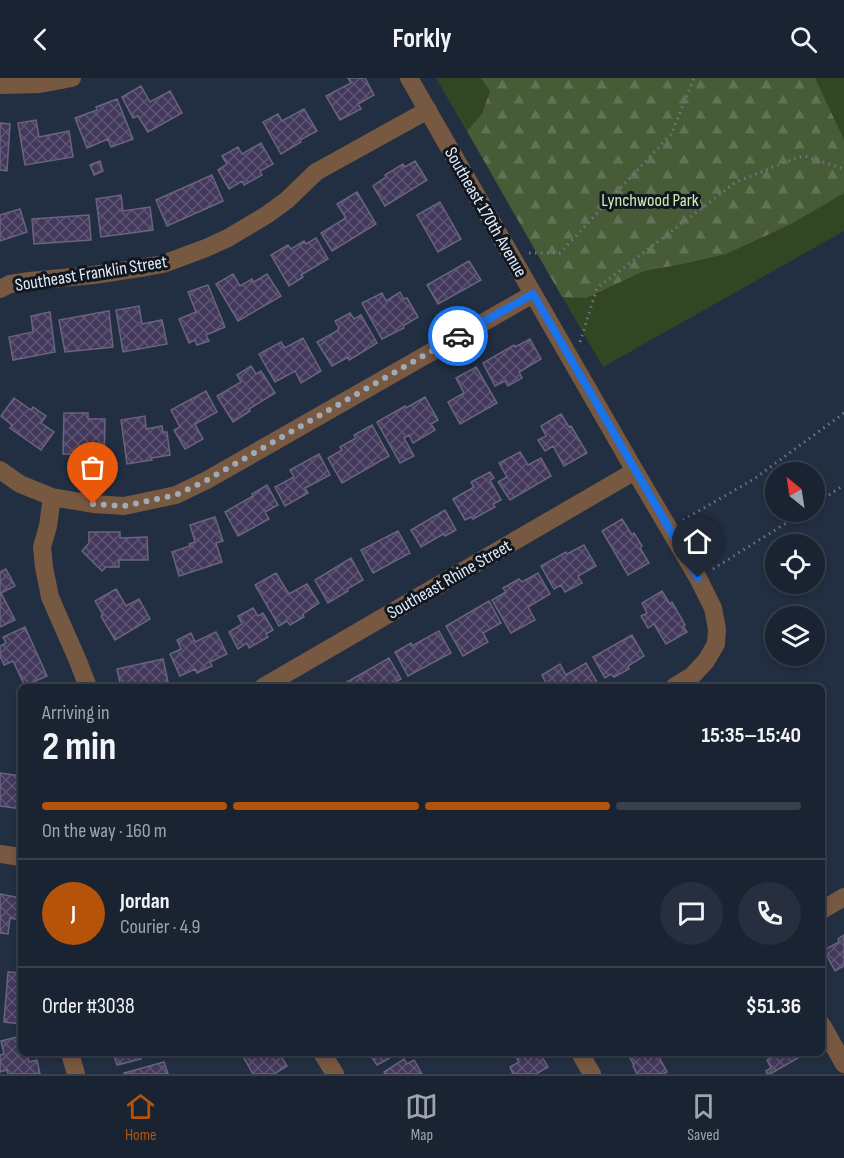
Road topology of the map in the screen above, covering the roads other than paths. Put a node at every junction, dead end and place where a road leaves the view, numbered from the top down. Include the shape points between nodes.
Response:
1 (72, 78) edge
2 (409, 78) edge
3 (0, 85) edge
4 (428, 110) junction
5 (0, 289) edge
6 (533, 294) junction
7 (0, 470) edge
8 (635, 471) junction
9 (52, 497) junction
10 (87, 684) edge
11 (268, 684) edge
12 (679, 684) edge
13 (0, 854) edge
14 (18, 856) edge
15 (844, 897) edge
16 (825, 908) edge
17 (825, 1030) edge
18 (71, 1056) edge
19 (324, 1056) edge
20 (582, 1056) edge
21 (844, 1064) edge
22 (76, 1074) edge
23 (334, 1074) edge
24 (592, 1074) edge

1 - 3 street
2 - 4 street, Southeast 170th Avenue
4 - 5 street, Southeast Franklin Street via 316,172 268,214 207,248 162,264 29,281
4 - 6 street, Southeast 170th Avenue
6 - 8 street, Southeast 170th Avenue
6 - 9 street via 176,495 124,506
7 - 9 street via 20,484
8 - 11 street, Southeast Rhine Street
8 - 12 street, Southeast 170th Avenue via 713,608 716,644 706,661
9 - 10 street via 42,548 44,567 50,597
13 - 14 street
15 - 16 street
17 - 21 street
18 - 22 street
19 - 23 street
20 - 24 street

